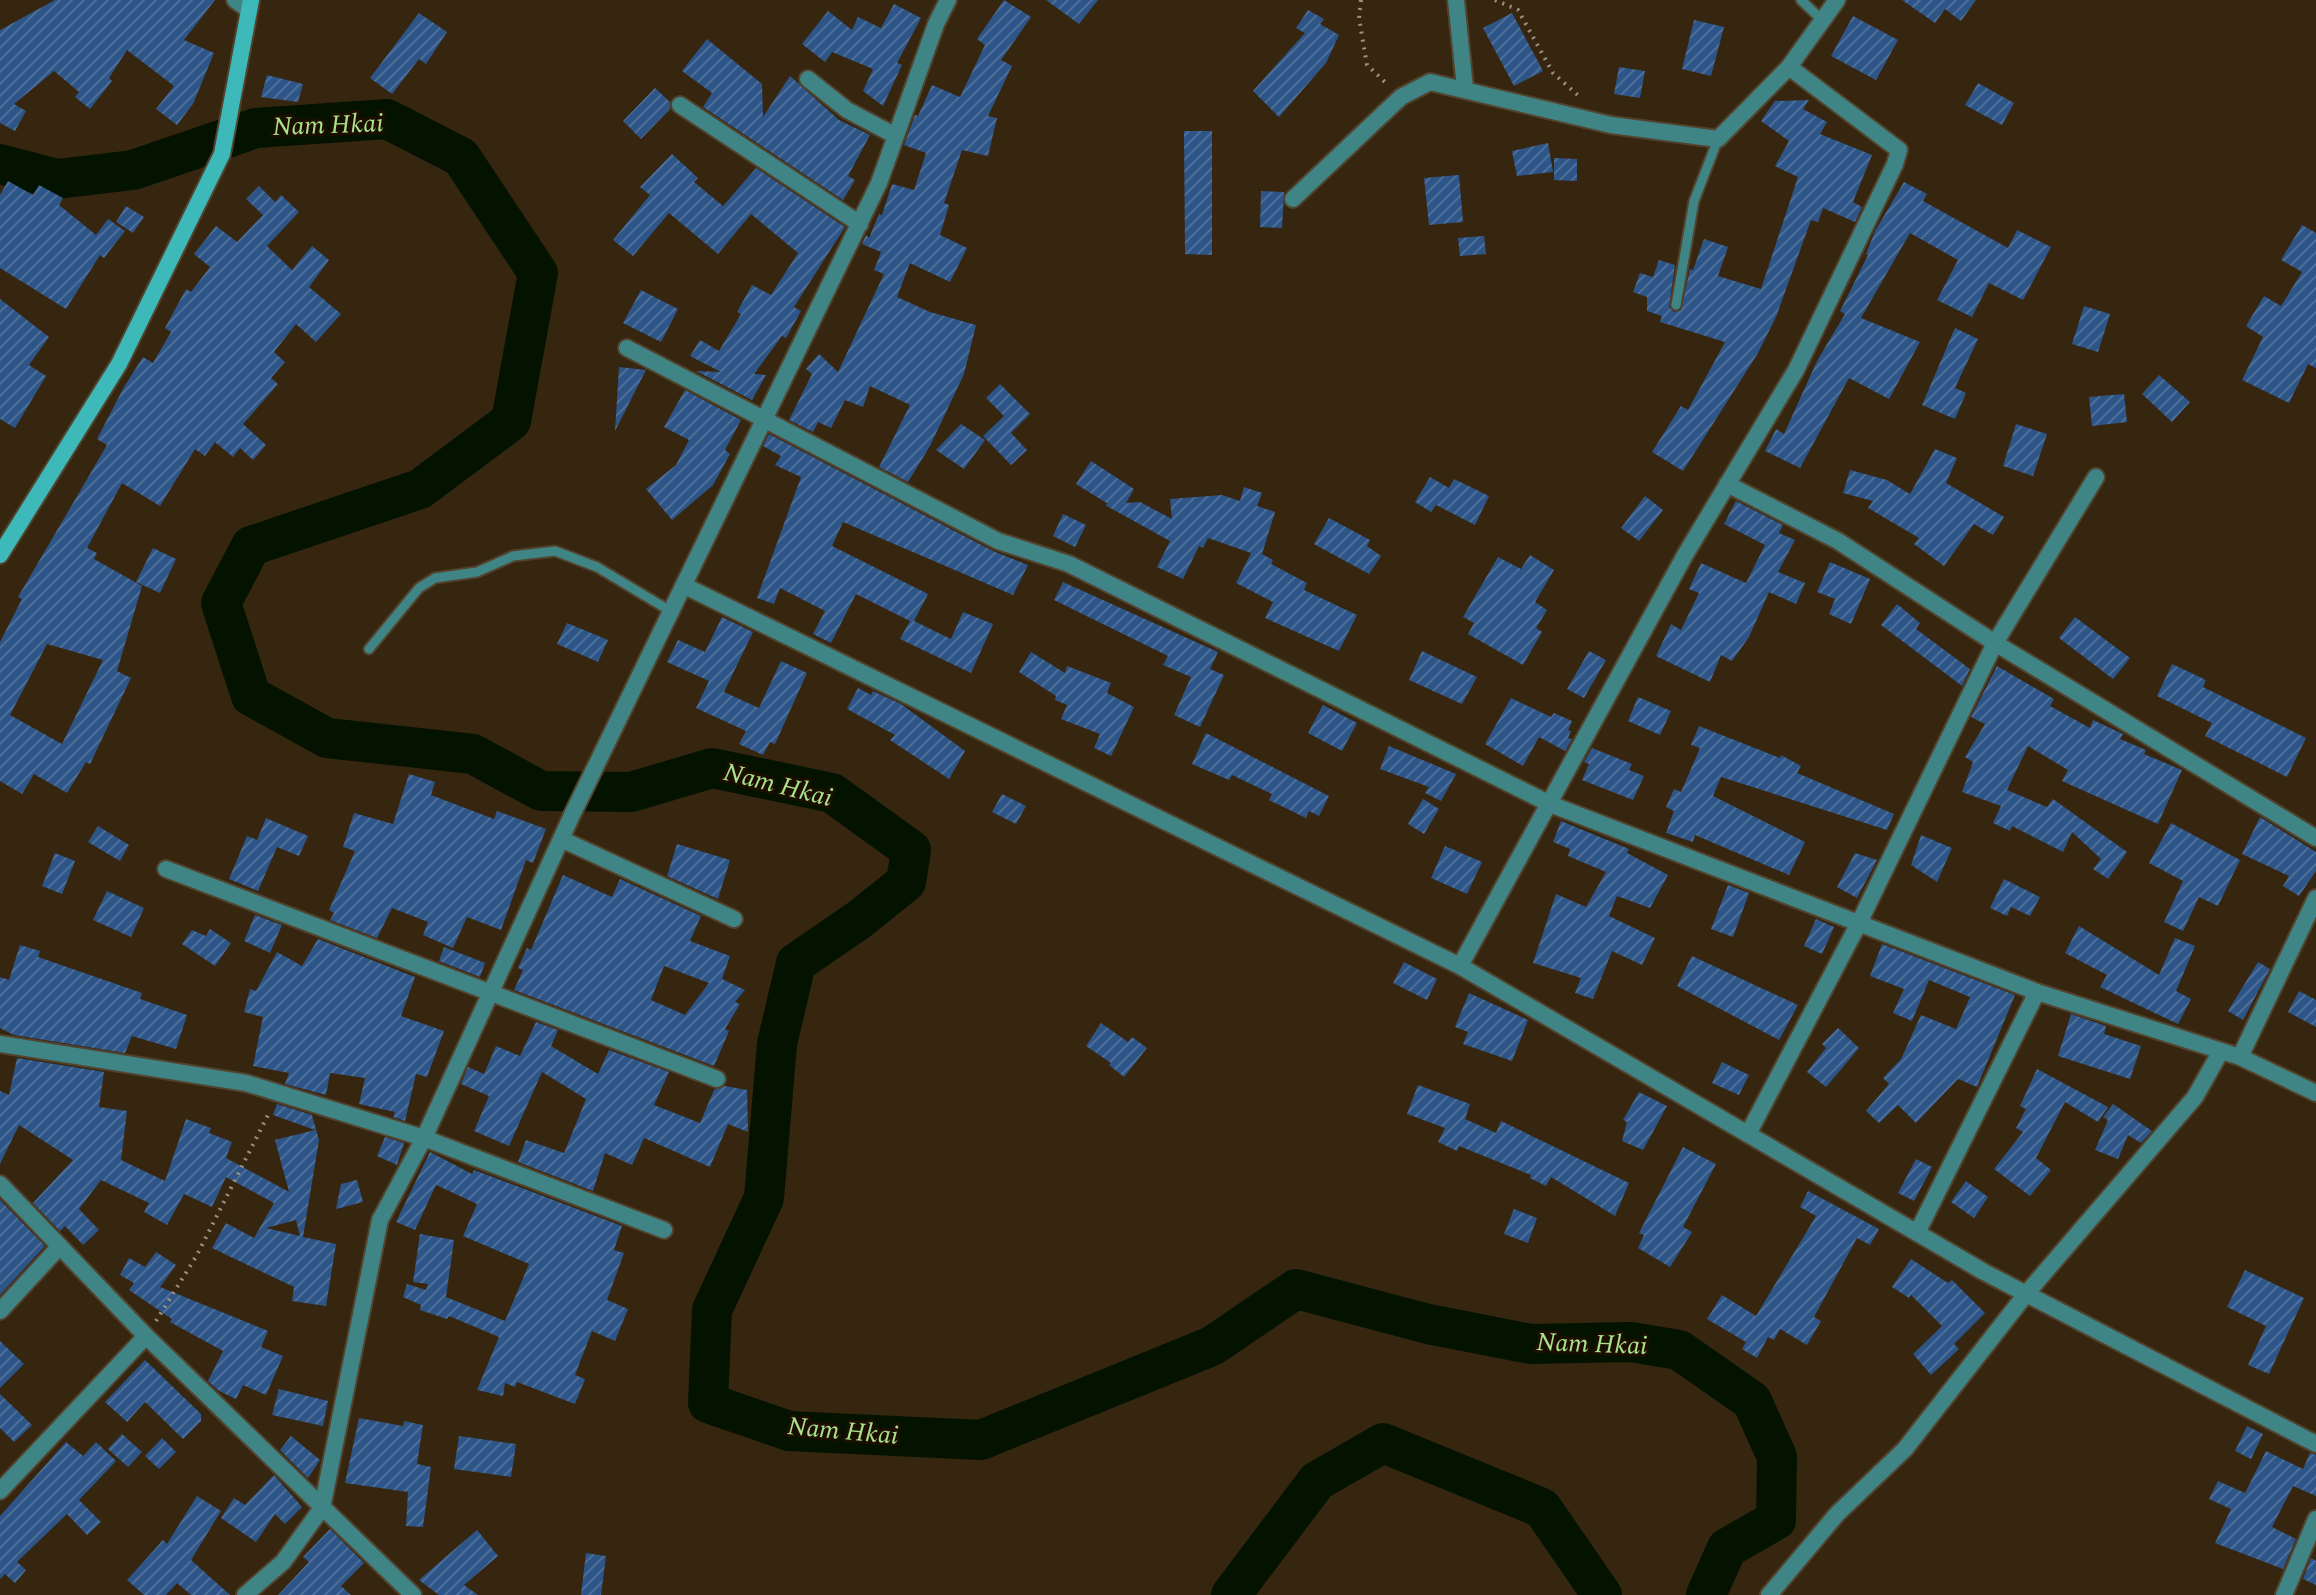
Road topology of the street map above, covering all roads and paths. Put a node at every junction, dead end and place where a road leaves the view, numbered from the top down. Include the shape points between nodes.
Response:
1 (235, 0) edge
2 (948, 0) edge
3 (1361, 0) edge
4 (1456, 0) edge
5 (1495, 0) edge
6 (1801, 0) edge
7 (1837, 0) edge
8 (250, 5) edge
9 (1822, 20) junction
10 (1789, 67) junction
11 (808, 79) dead end
12 (1465, 88) junction
13 (1401, 97) junction
14 (680, 105) dead end
15 (1611, 125) junction
16 (896, 136) junction
17 (1718, 139) junction
18 (1293, 199) dead end
19 (860, 224) junction
20 (1676, 305) dead end
21 (627, 348) dead end
22 (766, 419) junction
23 (2096, 477) dead end
24 (1727, 484) junction
25 (0, 555) edge
26 (685, 586) junction
27 (672, 612) junction
28 (1995, 643) junction
29 (369, 649) dead end
30 (1550, 804) junction
31 (2316, 838) edge
32 (561, 839) junction
33 (166, 869) dead end
34 (2316, 898) edge
35 (734, 919) dead end
36 (1859, 923) junction
37 (1460, 966) junction
38 (490, 990) junction
39 (2037, 992) junction
40 (0, 1044) edge
41 (2221, 1051) junction
42 (2240, 1057) junction
43 (717, 1079) dead end
44 (279, 1093) junction
45 (2316, 1093) edge
46 (1748, 1134) junction
47 (424, 1138) junction
48 (0, 1184) edge
49 (664, 1230) dead end
50 (1917, 1233) junction
51 (60, 1246) junction
52 (2026, 1294) junction
53 (0, 1311) edge
54 (146, 1336) junction
55 (2316, 1444) edge
56 (0, 1491) edge
57 (322, 1508) junction
58 (2316, 1519) edge
59 (245, 1595) edge
60 (413, 1595) edge
61 (1769, 1595) edge
62 (2284, 1595) edge

1 - 8 street
2 - 16 street
3 - 13 path via 1367,65
4 - 12 street
5 - 15 path via 1518,10 1553,73
6 - 9 lane
7 - 9 street
8 - 25 main road via 222,154 119,364
9 - 10 street
10 - 17 street
10 - 24 street via 1899,150 1796,370
11 - 16 street via 847,110
12 - 13 street via 1430,82
12 - 15 street
13 - 18 street
14 - 19 street
15 - 17 street
16 - 19 street
17 - 20 lane via 1694,201
19 - 22 street
21 - 22 street
22 - 26 street
22 - 30 street via 998,541 1069,564
23 - 28 street
24 - 28 street via 1838,541
24 - 30 street
26 - 27 street
26 - 37 street
27 - 29 lane via 597,567 555,551 513,556 477,572 435,578 419,588
27 - 32 street
28 - 31 street
28 - 36 street
30 - 36 street
30 - 37 street
32 - 35 street
32 - 38 street
33 - 38 street
34 - 42 street
36 - 39 street
36 - 46 street
37 - 46 street
38 - 43 street
38 - 47 street
39 - 41 street
39 - 50 street
40 - 44 street via 246,1083
41 - 42 street
41 - 52 street via 2195,1097
42 - 45 street
44 - 47 street
44 - 54 path via 197,1255
46 - 50 street
47 - 49 street
47 - 57 street via 380,1220
48 - 51 street
50 - 52 street
51 - 53 street
51 - 54 street
52 - 55 street
52 - 61 street via 1905,1449 1837,1514
54 - 56 street
54 - 57 street
57 - 59 street via 283,1562
57 - 60 street
58 - 62 street

